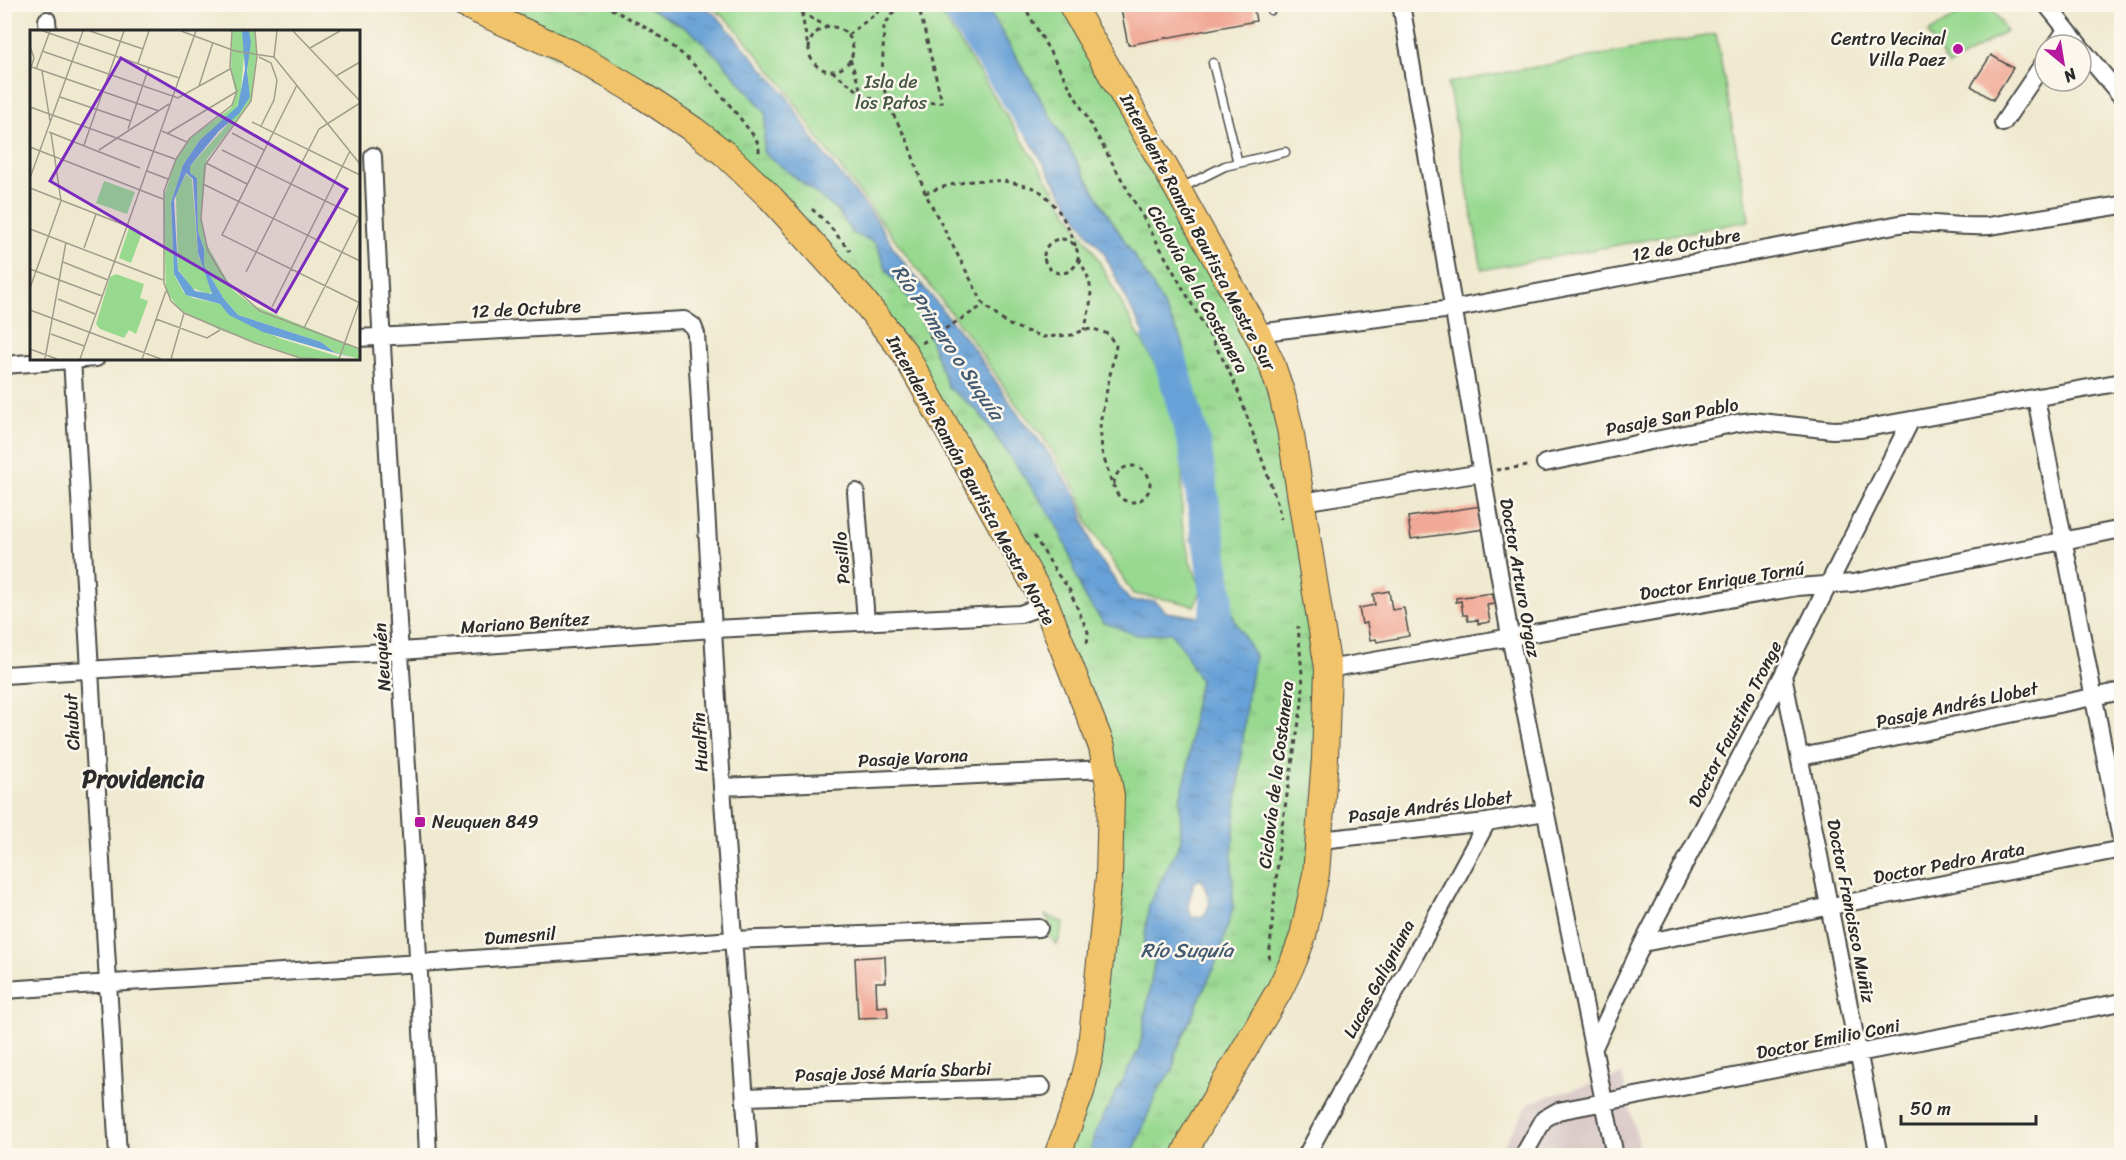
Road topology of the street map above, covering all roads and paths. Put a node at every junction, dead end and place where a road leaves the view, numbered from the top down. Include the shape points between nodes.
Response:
1 (463, 4) edge
2 (603, 4) edge
3 (800, 4) edge
4 (888, 4) edge
5 (899, 4) edge
6 (918, 4) edge
7 (1023, 4) edge
8 (1071, 4) edge
9 (1401, 4) edge
10 (2046, 4) edge
11 (801, 14) junction
12 (830, 27) junction
13 (2066, 30) junction
14 (2064, 33) edge
15 (2069, 33) edge
16 (848, 36) junction
17 (809, 55) junction
18 (850, 59) junction
19 (2093, 62) edge
20 (1213, 63) dead end
21 (832, 71) junction
22 (2033, 79) edge
23 (862, 94) junction
24 (2121, 97) edge
25 (888, 105) junction
26 (2003, 123) dead end
27 (1285, 152) dead end
28 (373, 156) dead end
29 (758, 157) dead end
30 (1238, 163) junction
31 (1178, 190) junction
32 (925, 193) junction
33 (2121, 205) edge
34 (810, 207) dead end
35 (1076, 248) junction
36 (856, 259) dead end
37 (1078, 259) junction
38 (984, 305) junction
39 (1452, 309) junction
40 (693, 326) joint
41 (1084, 330) junction
42 (1257, 333) junction
43 (380, 336) junction
44 (360, 338) edge
45 (922, 342) dead end
46 (61, 360) edge
47 (72, 360) edge
48 (4, 365) edge
49 (2121, 382) edge
50 (2036, 398) junction
51 (1911, 420) junction
52 (1545, 463) joint
53 (1482, 473) junction
54 (1113, 487) junction
55 (856, 492) dead end
56 (1302, 502) junction
57 (1282, 524) dead end
58 (2121, 529) edge
59 (1034, 535) dead end
60 (2064, 541) junction
61 (1827, 585) junction
62 (1046, 605) junction
63 (866, 621) junction
64 (1297, 622) dead end
65 (713, 628) junction
66 (1510, 636) junction
67 (401, 651) junction
68 (1090, 655) dead end
69 (1328, 669) junction
70 (88, 670) junction
71 (4, 675) edge
72 (1783, 675) junction
73 (2121, 691) edge
74 (2094, 697) junction
75 (1800, 757) junction
76 (1107, 769) junction
77 (722, 787) junction
78 (1545, 812) junction
79 (1486, 822) junction
80 (1320, 840) junction
81 (2121, 844) edge
82 (2121, 849) edge
83 (1830, 906) junction
84 (1039, 928) dead end
85 (733, 940) junction
86 (1643, 942) junction
87 (420, 963) junction
88 (1269, 963) dead end
89 (107, 983) junction
90 (4, 990) edge
91 (2121, 1002) edge
92 (1594, 1047) junction
93 (1859, 1052) junction
94 (1042, 1087) dead end
95 (745, 1097) junction
96 (1605, 1101) junction
97 (118, 1155) edge
98 (428, 1155) edge
99 (749, 1155) edge
100 (1057, 1155) edge
101 (1184, 1155) edge
102 (1306, 1155) edge
103 (1523, 1155) edge
104 (1615, 1155) edge
105 (1879, 1155) edge

1 - 62 main road, Intendente Ramón Bautista Mestre Norte via 571,53 637,92 717,148 771,198 904,352
2 - 29 path via 661,38 719,90 756,139
3 - 11 path
4 - 16 path
5 - 25 path via 884,26 882,79
6 - 25 path via 942,102
7 - 57 path, Ciclovía de la Costanera via 1226,363
8 - 31 main road, Intendente Ramón Bautista Mestre Sur
9 - 39 street, Doctor Arturo Orgaz
10 - 13 street
11 - 12 path
11 - 17 path
12 - 16 path
12 - 17 path via 813,36
13 - 14 street
13 - 15 street
16 - 18 path via 852,47
17 - 21 path via 818,67
18 - 21 path via 843,68
18 - 23 path
19 - 24 street
20 - 30 lane
21 - 23 path
22 - 26 street
23 - 25 path
25 - 32 path via 908,142
27 - 30 lane
28 - 43 street, Neuquén
30 - 31 lane
31 - 42 main road, Intendente Ramón Bautista Mestre Sur
32 - 35 path via 976,180 1006,180 1037,190 1056,207
32 - 38 path
33 - 39 street, 12 de Octubre via 1966,228 1905,223
34 - 36 path
35 - 37 path
35 - 37 path via 1068,240 1056,240 1047,247 1044,258 1049,268 1058,273 1073,268
37 - 41 path via 1088,273 1092,294
38 - 41 path via 1007,324 1043,337
38 - 45 path
39 - 42 street, 12 de Octubre
39 - 53 street, Doctor Arturo Orgaz
40 - 43 street, 12 de Octubre via 684,320
40 - 65 street, Hualfin
41 - 54 path via 1102,330 1116,346 1100,423 1102,452
42 - 56 main road, Intendente Ramón Bautista Mestre Sur via 1282,395
43 - 44 street, 12 de Octubre
43 - 67 street, Neuquén
46 - 48 street
47 - 70 street, Chubut
49 - 50 street, Pasaje San Pablo
50 - 51 street, Pasaje San Pablo
50 - 60 street
51 - 52 street, Pasaje San Pablo via 1833,430 1745,422
51 - 61 street, Doctor Faustino Tronge
52 - 53 path
53 - 56 street
53 - 66 street, Doctor Arturo Orgaz
54 - 54 path via 1120,470 1133,466 1144,471 1150,482 1148,493 1134,503 1118,497
55 - 63 street, Pasillo
56 - 69 main road, Intendente Ramón Bautista Mestre Sur
58 - 60 street, Doctor Enrique Tornú
59 - 68 path via 1068,587 1088,632 1086,645
60 - 61 street, Doctor Enrique Tornú
60 - 74 street
61 - 66 street, Doctor Enrique Tornú
61 - 72 street, Doctor Faustino Tronge
62 - 63 street, Mariano Benítez via 1020,614
62 - 76 main road, Intendente Ramón Bautista Mestre Norte
63 - 65 street, Mariano Benítez
64 - 88 path, Ciclovía de la Costanera via 1302,703 1280,838
65 - 67 street, Mariano Benítez
65 - 77 street, Hualfin
66 - 69 street, Doctor Enrique Tornú
66 - 78 street, Doctor Arturo Orgaz
67 - 70 street, Mariano Benítez
67 - 87 street, Neuquén
69 - 80 main road, Intendente Ramón Bautista Mestre Sur
70 - 71 street, Mariano Benítez
70 - 89 street, Chubut
72 - 75 street, Doctor Francisco Muñiz
72 - 86 street, Doctor Faustino Tronge
73 - 74 street, Pasaje Andrés Llobet
74 - 75 street, Pasaje Andrés Llobet
74 - 81 street
75 - 83 street, Doctor Francisco Muñiz
76 - 77 street, Pasaje Varona
76 - 100 main road, Intendente Ramón Bautista Mestre Norte via 1112,796 1109,877 1090,1055 1081,1092
77 - 85 street, Hualfin
78 - 79 street, Pasaje Andrés Llobet
78 - 92 street, Doctor Arturo Orgaz
79 - 80 street, Pasaje Andrés Llobet
79 - 102 street, Lucas Galigniana
80 - 101 main road, Intendente Ramón Bautista Mestre Sur via 1303,936 1294,960
82 - 83 street, Doctor Pedro Arata
83 - 86 street, Doctor Pedro Arata
83 - 93 street, Doctor Francisco Muñiz
84 - 85 street, Dumesnil
85 - 87 street, Dumesnil
85 - 95 street, Hualfin
86 - 92 street, Doctor Faustino Tronge
87 - 89 street, Dumesnil
87 - 98 street, Neuquén
89 - 90 street, Dumesnil
89 - 97 street, Chubut
91 - 93 street, Doctor Emilio Coni
92 - 96 street, Doctor Arturo Orgaz
93 - 96 street, Doctor Emilio Coni
93 - 105 street, Doctor Francisco Muñiz
94 - 95 street, Pasaje José María Sbarbi
95 - 99 street, Hualfin
96 - 103 street, Doctor Emilio Coni via 1558,1111 1544,1119
96 - 104 street, Doctor Arturo Orgaz

